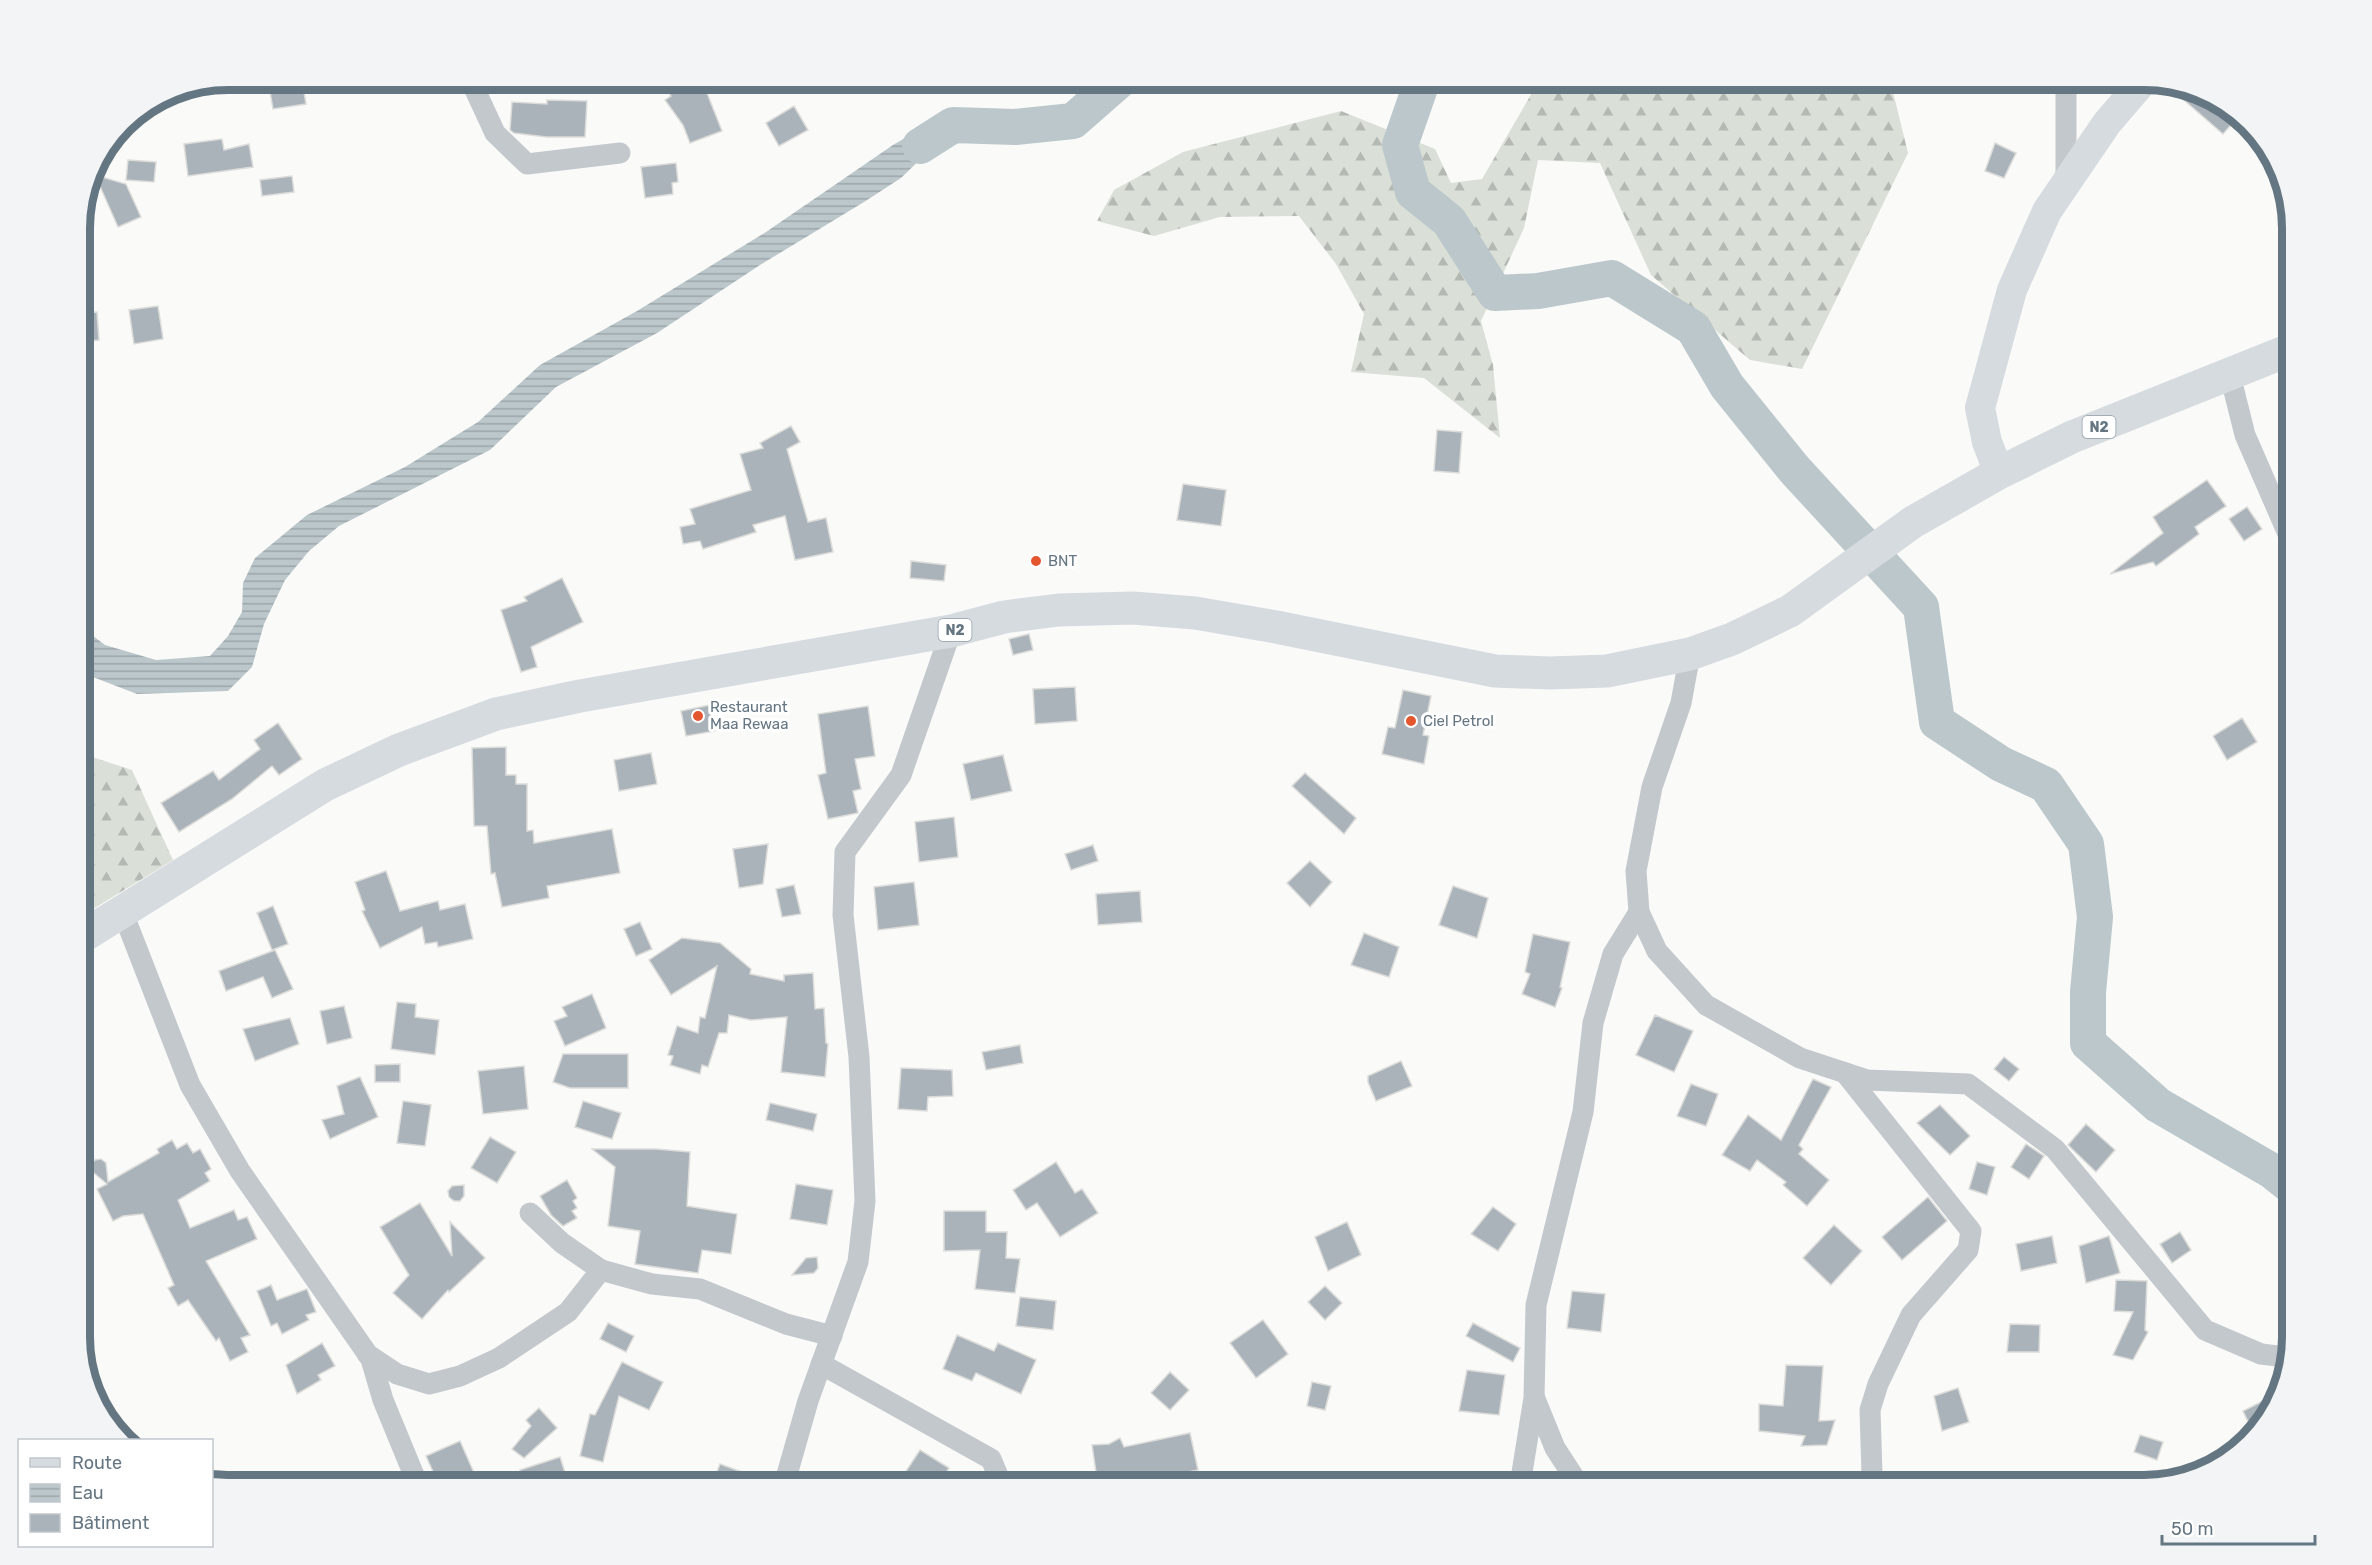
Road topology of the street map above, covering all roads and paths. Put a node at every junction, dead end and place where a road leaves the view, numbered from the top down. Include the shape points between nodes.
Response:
1 (475, 90) edge
2 (2066, 90) edge
3 (2135, 90) edge
4 (620, 153) dead end
5 (2066, 183) junction
6 (2282, 353) edge
7 (2230, 375) junction
8 (1999, 473) junction
9 (2282, 520) edge
10 (951, 631) junction
11 (1690, 654) junction
12 (1638, 912) junction
13 (123, 913) junction
14 (90, 932) edge
15 (1845, 1073) junction
16 (530, 1213) dead end
17 (601, 1270) junction
18 (831, 1336) junction
19 (367, 1354) junction
20 (2281, 1356) edge
21 (821, 1364) junction
22 (1534, 1398) junction
23 (414, 1475) edge
24 (787, 1475) edge
25 (998, 1475) edge
26 (1522, 1475) edge
27 (1573, 1475) edge
28 (1872, 1475) edge

1 - 4 street via 495,133 527,164
2 - 5 street
3 - 5 street via 2107,123
5 - 8 street via 2047,212 2012,290 1980,408
6 - 7 highway, N2
7 - 8 highway, N2 via 2072,437
7 - 9 street via 2245,435
8 - 11 highway, N2 via 1913,522 1790,611
10 - 11 highway, N2 via 1005,617 1059,610 1133,609 1195,613 1495,671 1607,670
10 - 13 highway, N2 via 496,714 399,750 325,785
10 - 18 street via 901,775 845,852 843,915 859,1057 865,1201 858,1262
11 - 12 street via 1681,703 1652,787 1636,871
12 - 15 street via 1657,951 1706,1005 1800,1058
12 - 22 street via 1613,954 1593,1023 1583,1112 1536,1305
13 - 14 highway, N2
13 - 19 street via 190,1085 240,1171
15 - 20 street via 1867,1080 1968,1084 2055,1149 2205,1330 2261,1354
15 - 28 street via 1971,1231 1968,1250 1911,1315 1878,1384 1870,1410
16 - 17 street via 562,1243
17 - 18 street via 652,1284 700,1289 786,1324
17 - 19 street via 568,1312 499,1358 460,1376 429,1384 397,1374
18 - 21 street
19 - 23 street
21 - 24 street
21 - 25 street via 991,1459
22 - 26 street
22 - 27 street via 1555,1448

